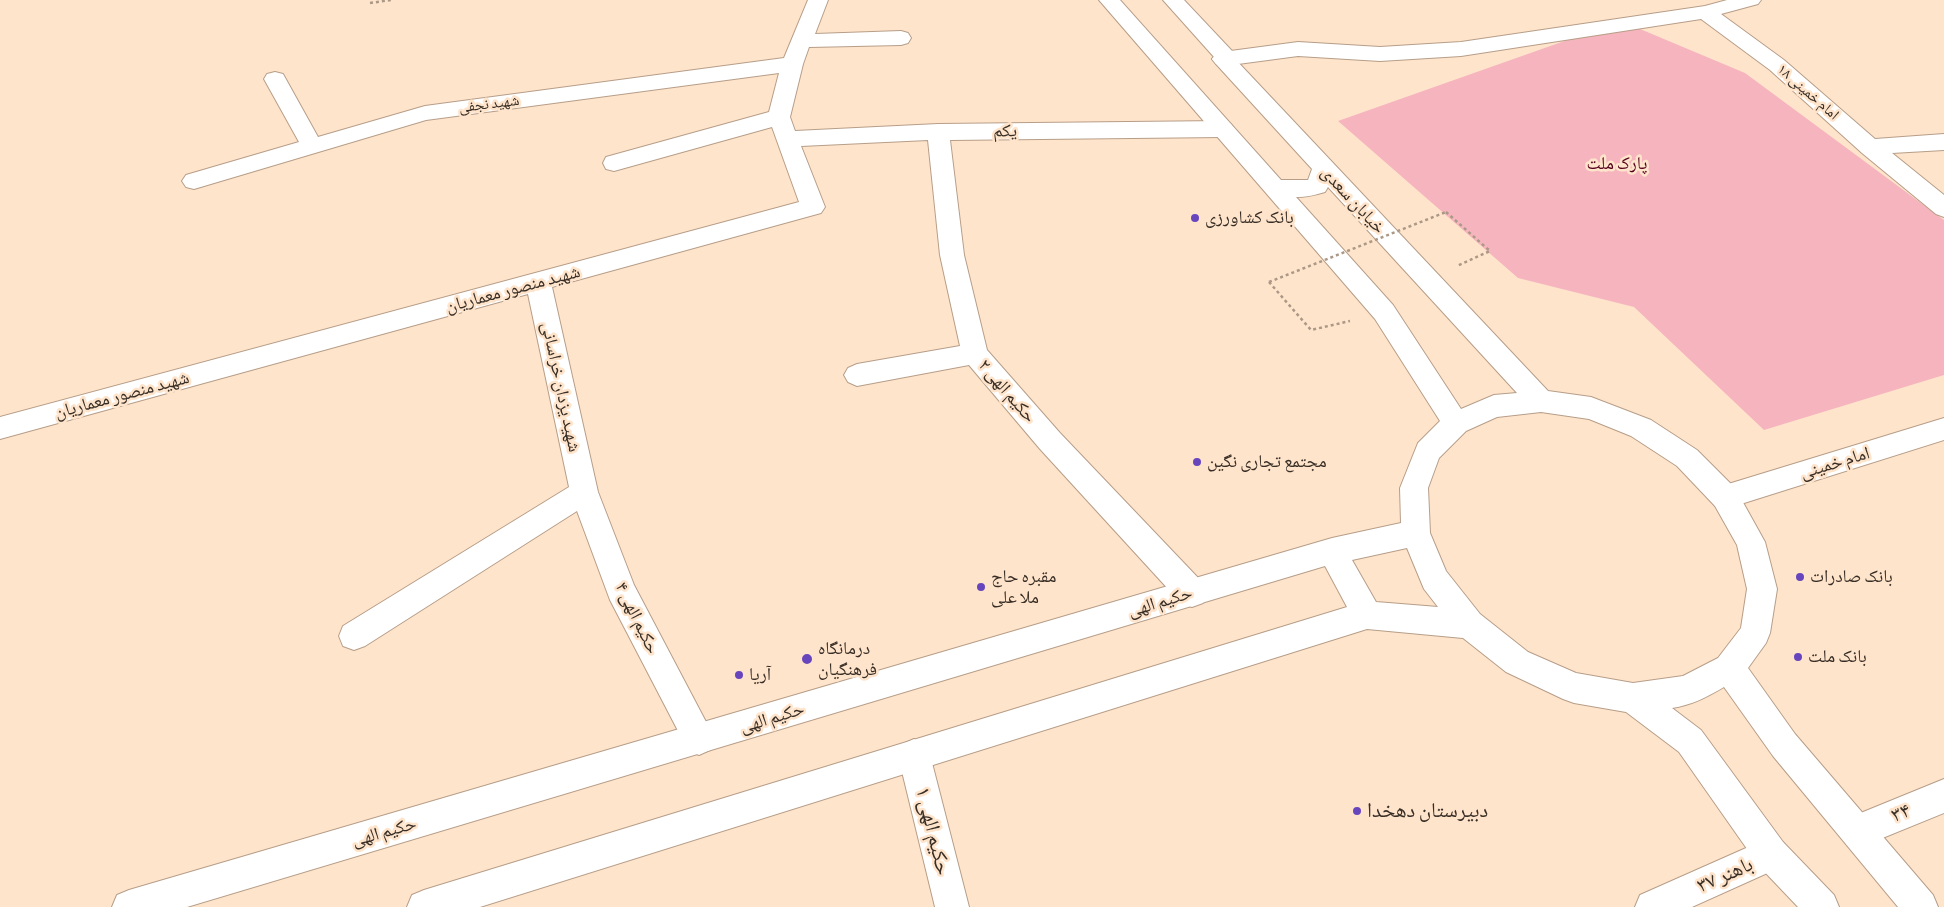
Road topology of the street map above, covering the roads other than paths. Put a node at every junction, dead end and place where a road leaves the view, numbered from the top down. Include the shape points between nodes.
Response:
1 (818, 0) edge
2 (1109, 0) edge
3 (1173, 0) edge
4 (1751, 0) edge
5 (1705, 12) junction
6 (901, 38) dead end
7 (802, 41) junction
8 (1223, 59) junction
9 (792, 64) junction
10 (275, 79) dead end
11 (779, 116) junction
12 (1223, 129) junction
13 (938, 132) junction
14 (787, 139) junction
15 (1944, 142) edge
16 (312, 146) junction
17 (1870, 147) junction
18 (614, 163) dead end
19 (1323, 168) junction
20 (194, 181) dead end
21 (1275, 188) junction
22 (1944, 208) edge
23 (538, 282) junction
24 (975, 354) junction
25 (856, 376) dead end
26 (1541, 401) junction
27 (1456, 423) junction
28 (0, 428) edge
29 (1944, 429) edge
30 (584, 492) junction
31 (1725, 497) junction
32 (1416, 532) junction
33 (1332, 551) junction
34 (1192, 593) junction
35 (1368, 615) junction
36 (1469, 624) junction
37 (354, 636) dead end
38 (1729, 668) junction
39 (1633, 698) junction
40 (698, 739) junction
41 (914, 755) junction
42 (1944, 796) edge
43 (1858, 831) junction
44 (1770, 854) junction
45 (129, 907) edge
46 (424, 907) edge
47 (952, 907) edge
48 (1652, 907) edge
49 (1822, 907) edge
50 (1921, 907) edge

1 - 7 street
2 - 12 street
3 - 8 street, خیابان سعدی via 1226,57
4 - 5 street
5 - 8 street via 1461,50 1380,54 1298,48
5 - 17 street, امام خمینی ۱۸ via 1777,65
6 - 7 street
7 - 9 street
8 - 19 street, خیابان سعدی
9 - 11 street
9 - 16 street, شهید نجفی via 425,113
10 - 16 street
11 - 14 street, شهید منصور معماریان
11 - 18 street
12 - 13 street, یکم
12 - 21 street
13 - 14 street, یکم
13 - 24 street, حکیم الهی ۲ via 952,255
14 - 23 street, شهید منصور معماریان via 813,207
15 - 17 street
16 - 20 street, شهید نجفی
17 - 22 street, امام خمینی ۱۸
19 - 21 street via 1320,181 1308,190
19 - 26 street, خیابان سعدی
21 - 27 street via 1384,312
23 - 28 street, شهید منصور معماریان
23 - 30 street, شهید یزدان خراسانی
24 - 25 street
24 - 34 street, حکیم الهی ۲ via 1050,441
26 - 27 street via 1494,406
26 - 31 street via 1591,408 1641,428 1687,458
27 - 32 street via 1428,451 1414,488
29 - 31 street, امام خمینی
30 - 37 street
30 - 40 street, حکیم الهی ۴ via 621,590
31 - 38 street via 1751,542 1762,589 1754,633
32 - 33 street, حکیم الهی
32 - 36 street via 1434,579
33 - 34 street, حکیم الهی
33 - 35 street
34 - 40 street, حکیم الهی
35 - 36 street
35 - 41 street
36 - 39 street via 1516,662 1574,688
38 - 39 street via 1687,691
38 - 43 street via 1784,745
39 - 44 street via 1690,741
40 - 45 street, حکیم الهی
41 - 46 street
41 - 47 street, حکیم الهی ۱
42 - 43 street, ۳۴
43 - 50 street
44 - 48 street, باهنر ۳۷
44 - 49 street

